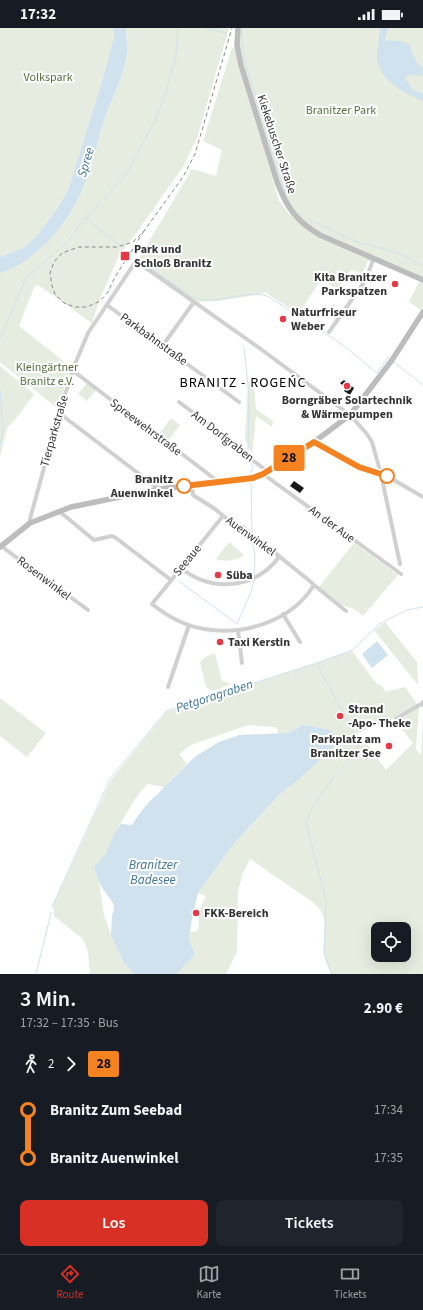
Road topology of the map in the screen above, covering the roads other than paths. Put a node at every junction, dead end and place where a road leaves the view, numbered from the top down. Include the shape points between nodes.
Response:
1 (238, 28) edge
2 (374, 258) junction
3 (423, 280) edge
4 (194, 302) junction
5 (107, 305) junction
6 (423, 312) edge
7 (329, 332) dead end
8 (163, 345) junction
9 (72, 370) junction
10 (179, 402) dead end
11 (240, 402) dead end
12 (59, 413) junction
13 (350, 415) junction
14 (314, 442) junction
15 (265, 472) junction
16 (381, 474) junction
17 (220, 483) junction
18 (192, 485) junction
19 (159, 489) junction
20 (423, 497) edge
21 (59, 511) junction
22 (223, 516) junction
23 (30, 523) junction
24 (1, 546) edge
25 (279, 557) junction
26 (400, 564) dead end
27 (181, 568) junction
28 (401, 574) dead end
29 (171, 580) junction
30 (314, 586) junction
31 (88, 610) dead end
32 (346, 611) dead end
33 (283, 614) junction
34 (189, 625) junction
35 (238, 630) junction
36 (300, 642) dead end
37 (242, 663) dead end
38 (168, 687) dead end
39 (423, 702) edge
40 (396, 719) dead end

1 - 2 street, Kiekebuscher Straße via 237,45 241,65 287,207 315,231
2 - 3 street, Kiekebuscher Straße
2 - 7 street via 365,281
4 - 5 street, Tierparkstraße via 136,261
4 - 8 street
4 - 13 street
5 - 8 street, Parkbahnstraße
5 - 9 street, Tierparkstraße via 85,340
6 - 13 street via 392,360
8 - 11 street, Parkbahnstraße
9 - 12 street, Tierparkstraße
9 - 17 street, Spreewehrstraße
10 - 15 street, Am Dorfgraben via 245,451
12 - 19 street
12 - 23 street, Tierparkstraße
13 - 14 street
13 - 16 street via 372,442
14 - 15 street
14 - 16 street via 359,467
15 - 17 street via 245,480
15 - 28 street, An der Aue
16 - 20 street
16 - 26 street
17 - 18 street
18 - 19 street
18 - 22 street, Auenwinkel via 193,495
19 - 21 street
21 - 23 street
21 - 29 street via 94,540 112,536 116,538
22 - 25 street, Auenwinkel via 233,524 243,527
22 - 27 street, Seeaue
23 - 24 street
24 - 31 street, Rosenwinkel
25 - 27 street via 269,568 253,578 232,585 213,584 194,577
25 - 30 street, Auenwinkel
27 - 29 street, Seeaue
29 - 34 street, Seeaue via 152,604
30 - 32 street, Auenwinkel
30 - 33 street via 306,596
33 - 35 street via 263,624
33 - 36 street
34 - 35 street via 204,629
34 - 38 street
35 - 37 street
39 - 40 street

